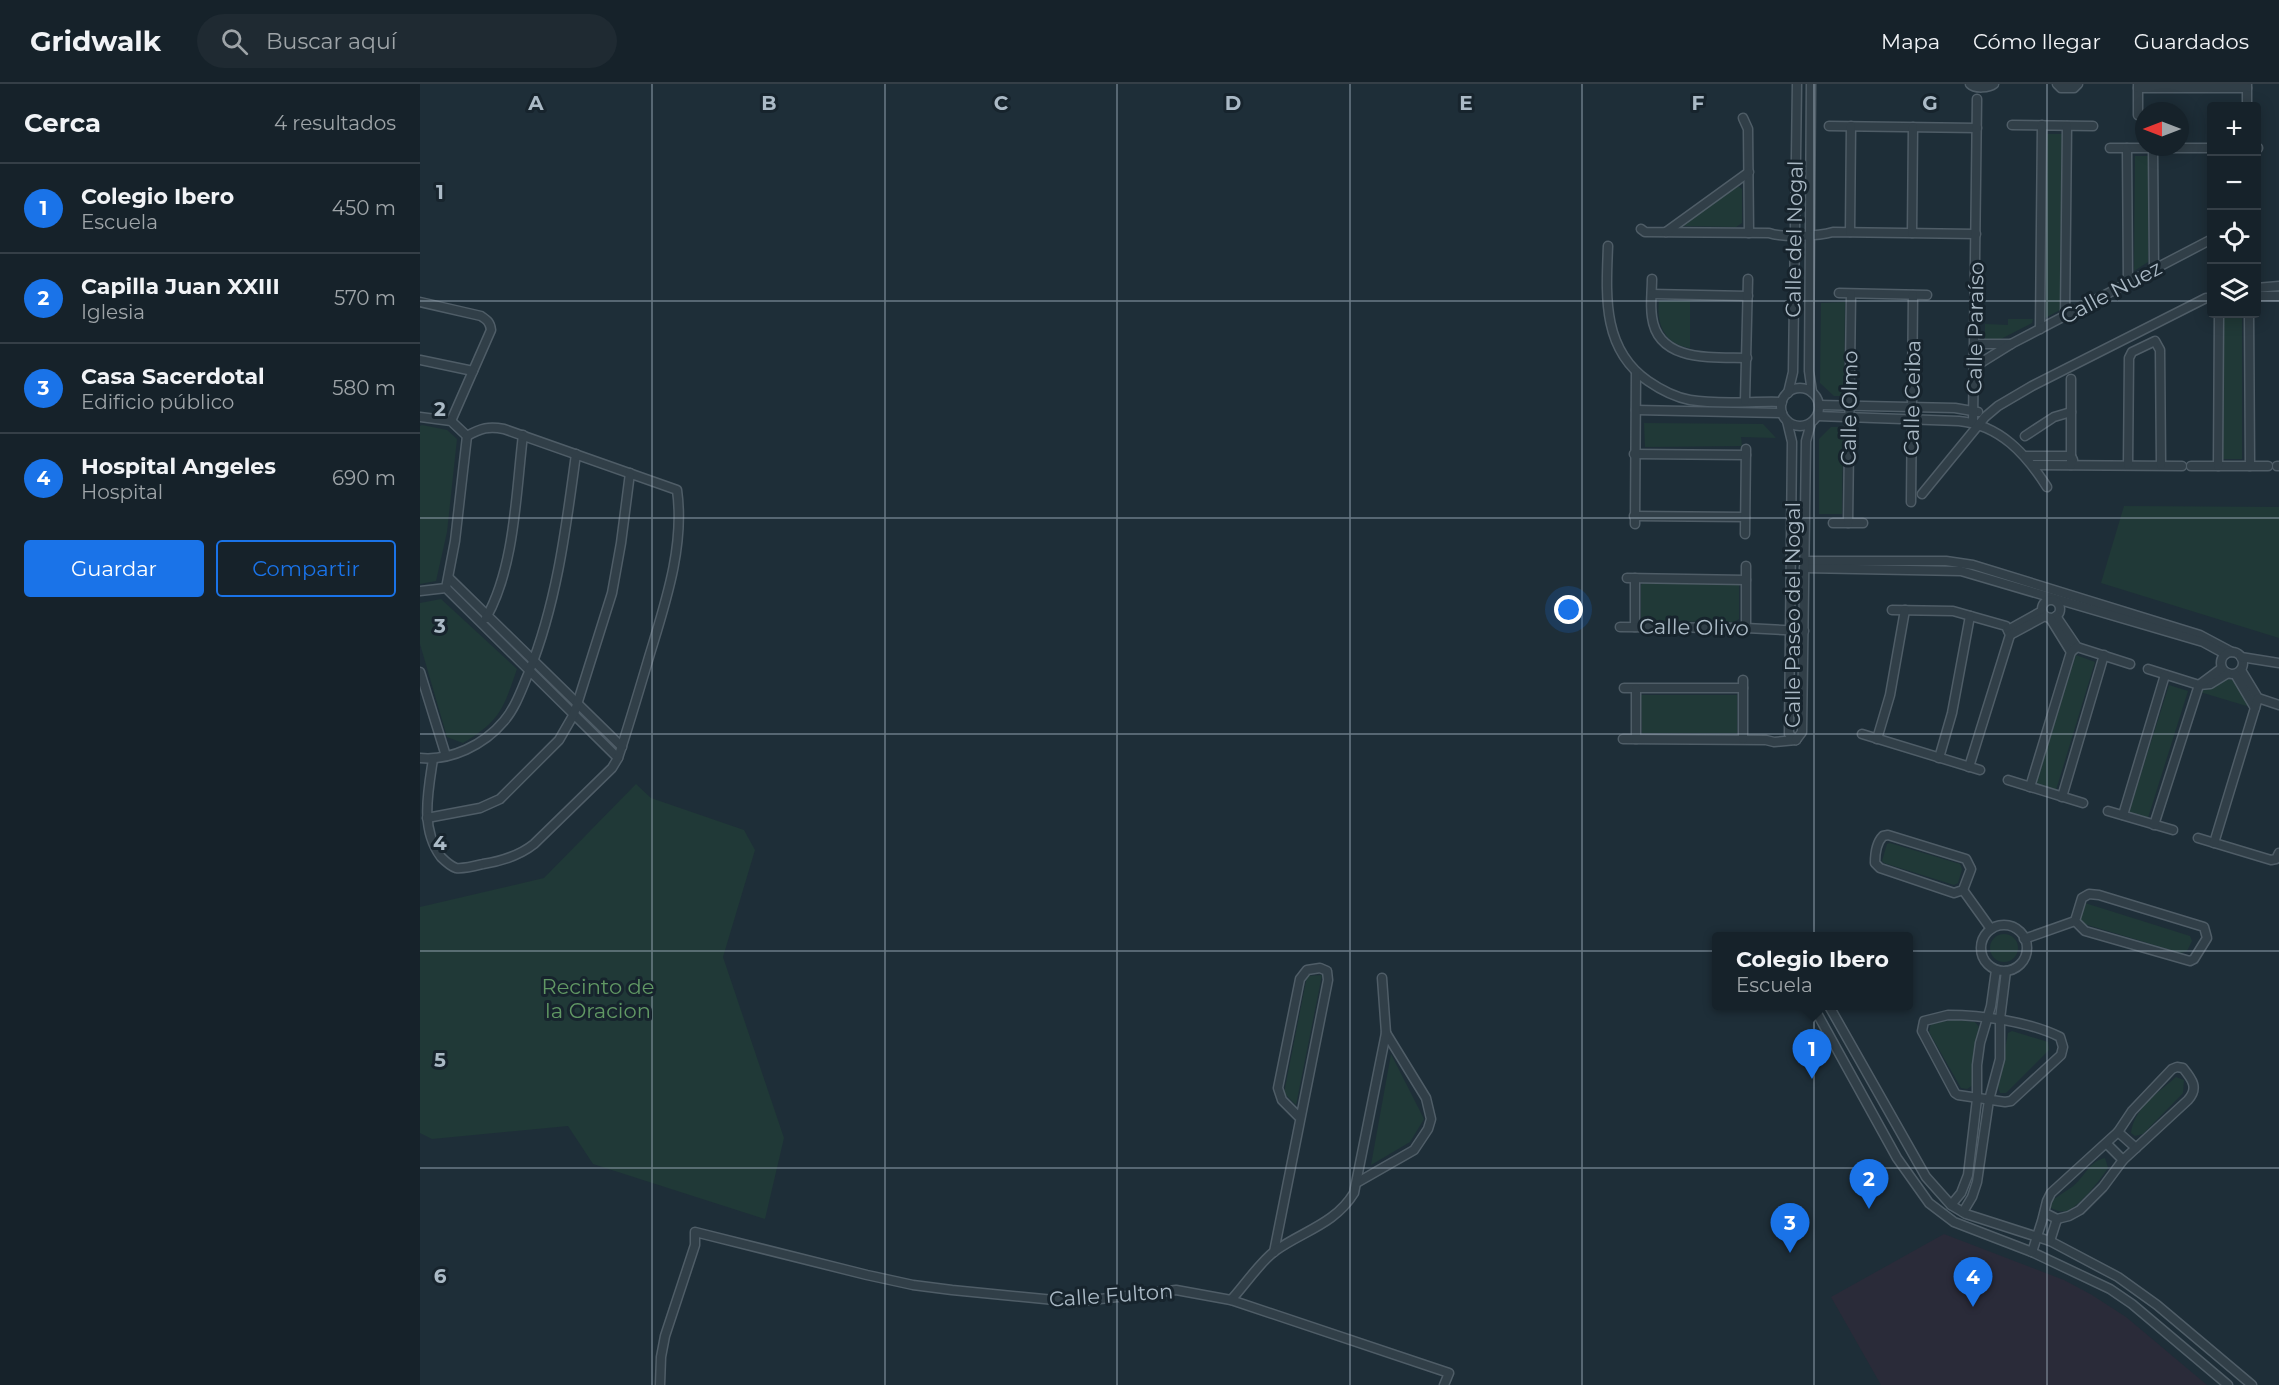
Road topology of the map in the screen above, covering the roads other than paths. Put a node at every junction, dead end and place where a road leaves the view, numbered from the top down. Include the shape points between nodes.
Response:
1 (1797, 84) edge
2 (1811, 84) edge
3 (1970, 84) edge
4 (1994, 84) edge
5 (2057, 84) edge
6 (2078, 84) edge
7 (2138, 86) edge
8 (2162, 86) edge
9 (2223, 86) edge
10 (2247, 86) edge
11 (1977, 99) dead end
12 (2138, 102) edge
13 (2247, 102) edge
14 (1743, 118) dead end
15 (2012, 125) dead end
16 (2042, 125) junction
17 (1829, 126) dead end
18 (1851, 126) junction
19 (2067, 126) junction
20 (2093, 126) dead end
21 (1913, 127) junction
22 (1977, 128) junction
23 (2110, 148) dead end
24 (2127, 148) junction
25 (2135, 148) edge
26 (2189, 148) edge
27 (2207, 148) edge
28 (2153, 156) edge
29 (1749, 172) junction
30 (1641, 229) dead end
31 (1666, 232) junction
32 (1794, 232) junction
33 (1810, 232) junction
34 (1850, 232) junction
35 (1749, 233) junction
36 (1912, 233) junction
37 (1976, 234) junction
38 (2207, 241) edge
39 (1608, 246) dead end
40 (2154, 269) junction
41 (1652, 279) dead end
42 (1748, 279) dead end
43 (2128, 283) junction
44 (2279, 286) edge
45 (2261, 288) edge
46 (1839, 293) dead end
47 (1652, 294) junction
48 (1851, 294) junction
49 (1913, 295) junction
50 (1927, 295) dead end
51 (1748, 296) junction
52 (2261, 296) edge
53 (2279, 296) edge
54 (2206, 298) dead end
55 (420, 303) edge
56 (2065, 316) junction
57 (2219, 318) edge
58 (2249, 318) edge
59 (2040, 329) junction
60 (1975, 344) junction
61 (2011, 344) junction
62 (1747, 358) junction
63 (420, 360) edge
64 (1974, 367) junction
65 (473, 370) junction
66 (1636, 373) junction
67 (2071, 379) dead end
68 (1812, 392) junction
69 (1788, 393) junction
70 (1745, 401) junction
71 (1782, 402) junction
72 (1819, 405) junction
73 (1849, 405) junction
74 (1912, 407) junction
75 (1636, 410) junction
76 (1973, 410) junction
77 (2071, 412) junction
78 (420, 417) edge
79 (1785, 417) junction
80 (1849, 418) junction
81 (1814, 419) junction
82 (1911, 420) junction
83 (451, 421) junction
84 (1979, 421) junction
85 (523, 435) junction
86 (467, 436) junction
87 (2025, 436) dead end
88 (576, 453) junction
89 (1635, 454) junction
90 (2025, 456) junction
91 (2072, 462) junction
92 (2033, 465) junction
93 (2128, 465) junction
94 (2161, 465) junction
95 (2218, 466) junction
96 (2250, 466) junction
97 (2275, 466) edge
98 (630, 473) junction
99 (2047, 487) dead end
100 (1922, 494) dead end
101 (1911, 502) dead end
102 (1745, 517) junction
103 (1833, 523) dead end
104 (1848, 523) junction
105 (1863, 523) dead end
106 (1745, 534) dead end
107 (1804, 564) junction
108 (1909, 565) junction
109 (1746, 566) dead end
110 (448, 578) junction
111 (1746, 580) junction
112 (2031, 582) junction
113 (446, 588) junction
114 (420, 591) edge
115 (2037, 592) junction
116 (2081, 598) junction
117 (2068, 601) junction
118 (2059, 605) junction
119 (1892, 610) dead end
120 (1905, 610) junction
121 (2047, 613) junction
122 (1970, 616) junction
123 (485, 620) junction
124 (1620, 627) dead end
125 (1635, 627) junction
126 (1746, 628) junction
127 (1789, 628) junction
128 (1804, 628) junction
129 (2009, 632) junction
130 (2074, 649) junction
131 (2228, 653) junction
132 (2104, 655) junction
133 (2241, 657) junction
134 (2279, 663) edge
135 (2130, 664) dead end
136 (531, 666) junction
137 (2148, 669) dead end
138 (2231, 671) junction
139 (420, 672) edge
140 (2165, 675) junction
141 (2199, 685) junction
142 (1624, 688) dead end
143 (1636, 689) junction
144 (2258, 698) junction
145 (576, 704) junction
146 (2279, 705) edge
147 (2255, 708) junction
148 (574, 714) junction
149 (1862, 734) dead end
150 (1792, 737) junction
151 (1623, 739) dead end
152 (1635, 739) junction
153 (1877, 739) junction
154 (1743, 740) junction
155 (622, 747) junction
156 (446, 756) junction
157 (420, 758) edge
158 (618, 758) junction
159 (1939, 758) junction
160 (433, 759) junction
161 (1970, 767) junction
162 (1980, 770) dead end
163 (2008, 780) dead end
164 (2030, 787) junction
165 (2062, 797) junction
166 (2083, 803) dead end
167 (2108, 811) dead end
168 (2123, 815) junction
169 (428, 818) junction
170 (2154, 825) junction
171 (2172, 830) dead end
172 (2198, 838) dead end
173 (2214, 843) junction
174 (2278, 856) edge
175 (1963, 890) junction
176 (2075, 921) junction
177 (1991, 929) junction
178 (2025, 939) junction
179 (1996, 970) junction
180 (2006, 971) junction
181 (1382, 978) dead end
182 (1816, 1010) edge
183 (1832, 1010) edge
184 (1988, 1017) junction
185 (2000, 1019) junction
186 (1386, 1033) junction
187 (1977, 1099) junction
188 (1989, 1100) junction
189 (1299, 1117) junction
190 (2118, 1132) junction
191 (1905, 1137) junction
192 (2107, 1144) junction
193 (1891, 1145) junction
194 (2136, 1148) junction
195 (2123, 1160) junction
196 (1968, 1164) junction
197 (1980, 1166) junction
198 (1926, 1177) junction
199 (1358, 1182) junction
200 (1914, 1184) junction
201 (1951, 1205) junction
202 (1963, 1212) junction
203 (2045, 1213) junction
204 (2058, 1219) junction
205 (705, 1235) junction
206 (2038, 1236) junction
207 (2050, 1241) junction
208 (695, 1245) junction
209 (1274, 1252) junction
210 (2032, 1252) junction
211 (2140, 1291) junction
212 (1231, 1300) junction
213 (2132, 1304) junction
214 (660, 1385) edge
215 (1444, 1385) edge
216 (2228, 1385) edge
217 (2252, 1385) edge

1 - 32 street, Calle del Nogal
2 - 33 street, Calle del Nogal
3 - 4 street
5 - 6 street
7 - 8 street
7 - 12 street
8 - 9 street
9 - 10 street
10 - 13 street
11 - 22 street, Calle Paraíso
14 - 29 street via 1748,129
15 - 16 street
16 - 19 street
16 - 59 street
17 - 18 street
18 - 21 street
18 - 34 street
19 - 20 street
19 - 56 street
21 - 22 street
21 - 36 street
22 - 37 street, Calle Paraíso
23 - 24 street
24 - 25 street
24 - 43 street
26 - 27 street
28 - 40 street
29 - 31 street
29 - 35 street
30 - 31 street
31 - 35 street
32 - 33 street
32 - 35 street
32 - 69 street, Calle del Nogal via 1793,372
33 - 34 street
33 - 68 street, Calle del Nogal
34 - 36 street
36 - 37 street
37 - 60 street, Calle Paraíso
38 - 40 street, Calle Nuez
39 - 66 street via 1610,326 1618,347
40 - 43 street, Calle Nuez
41 - 47 street
42 - 51 street
43 - 56 street, Calle Nuez
44 - 45 street
46 - 48 street
47 - 51 street
47 - 62 street via 1653,324 1677,351 1693,356
48 - 49 street
48 - 73 street, Calle Olmo
49 - 50 street
49 - 74 street, Calle Ceiba
51 - 62 street
52 - 53 street
54 - 84 street via 2032,386
55 - 65 street via 488,320 491,330
56 - 59 street, Calle Nuez
57 - 95 street
58 - 96 street
59 - 61 street, Calle Nuez
60 - 61 street, Calle Nuez
60 - 64 street, Calle Paraíso
61 - 64 street, Calle Nuez
62 - 70 street
63 - 65 street
64 - 76 street, Calle Paraíso
65 - 83 street
66 - 70 street via 1680,398
66 - 75 street
67 - 77 street
68 - 69 street via 1799,389
68 - 72 street
69 - 71 street
70 - 71 street
71 - 79 street
72 - 73 street
72 - 81 street
73 - 74 street
73 - 80 street, Calle Olmo
74 - 76 street
74 - 82 street, Calle Ceiba
75 - 79 street
75 - 89 street
76 - 84 street, Calle Paraíso
77 - 87 street via 2054,417
77 - 91 street
78 - 83 street
79 - 81 street via 1797,426
79 - 127 street, Calle Paseo del Nogal via 1792,442
80 - 81 street
80 - 82 street
80 - 104 street, Calle Olmo
81 - 107 street, Calle Paseo del Nogal via 1806,441
82 - 84 street
82 - 101 street, Calle Ceiba
83 - 86 street
84 - 90 street
84 - 100 street
85 - 86 street via 489,427
85 - 88 street
85 - 123 street via 507,556
86 - 110 street
88 - 98 street
88 - 136 street via 560,568
89 - 102 street via 1746,452
89 - 102 street via 1635,520
90 - 91 street
90 - 92 street
91 - 92 street
91 - 93 street
92 - 99 street
93 - 94 street
93 - 94 street via 2129,357 2155,341 2160,350
94 - 95 street
95 - 96 street
96 - 97 street
98 - 145 street via 612,593
98 - 155 street via 677,490 679,504 669,588
102 - 106 street
103 - 104 street
104 - 105 street
107 - 108 street
107 - 128 street, Calle Paseo del Nogal
108 - 112 street via 1960,562
108 - 115 street via 1961,571
109 - 111 street
110 - 113 street
110 - 123 street
111 - 125 street via 1631,578
111 - 126 street
112 - 115 street
112 - 116 street
113 - 114 street
113 - 123 street
115 - 117 street
115 - 121 street
116 - 117 street
116 - 131 street via 2200,635
117 - 118 street
117 - 131 street
118 - 121 street via 2059,611
118 - 121 street via 2052,600
119 - 120 street
120 - 122 street via 1953,611
120 - 153 street via 1890,695
121 - 129 street
121 - 130 street
122 - 129 street via 2006,626
122 - 159 street via 1952,713
123 - 136 street
124 - 125 street, Calle Olivo
125 - 126 street, Calle Olivo
126 - 127 street, Calle Olivo
127 - 128 street, Calle Olivo
127 - 150 street, Calle Paseo del Nogal
128 - 150 street, Calle Paseo del Nogal via 1802,732
129 - 161 street
130 - 132 street
130 - 164 street
131 - 133 street
131 - 138 street via 2222,661
132 - 135 street
132 - 165 street
133 - 134 street
133 - 138 street via 2243,663
136 - 145 street
136 - 148 street
136 - 156 street via 514,705 496,729 472,747
137 - 140 street
138 - 141 street
138 - 144 street
138 - 147 street
139 - 156 street
140 - 141 street
140 - 168 street
141 - 170 street
142 - 143 street
143 - 152 street
143 - 154 street via 1743,684
144 - 146 street
144 - 147 street
145 - 148 street
145 - 155 street
147 - 173 street
148 - 158 street
148 - 169 street via 560,740 500,799 480,808
149 - 153 street
150 - 154 street
151 - 152 street
152 - 154 street
153 - 159 street
155 - 158 street
156 - 160 street
157 - 160 street
158 - 169 street via 534,844 511,857 453,867 433,845
159 - 161 street
160 - 169 street
161 - 162 street
163 - 164 street
164 - 165 street
165 - 166 street
167 - 168 street
168 - 170 street
170 - 171 street
172 - 173 street
173 - 174 street via 2271,860
175 - 175 street via 1954,893 1880,868 1875,863 1879,840 1888,835 1966,859 1971,869
175 - 177 street
176 - 176 street via 2082,898 2098,895 2204,927 2207,938 2190,961 2085,931
176 - 178 street
177 - 178 street via 2010,926
177 - 179 street via 1982,941 1982,955
178 - 180 street via 2024,960
179 - 180 street
179 - 184 street
180 - 185 street
181 - 186 street
182 - 193 street
183 - 191 street
184 - 185 street
184 - 187 street via 1977,1065
184 - 187 street via 1948,1015 1924,1021 1922,1025 1955,1093
185 - 188 street via 2000,1059
185 - 188 street via 2052,1033 2060,1037 2063,1047 2061,1055 2011,1101
186 - 199 street
186 - 199 street via 1425,1098 1431,1119 1414,1150
187 - 188 street
187 - 196 street
188 - 197 street
189 - 189 street via 1328,980 1327,971 1320,968 1304,972 1300,979 1278,1088 1282,1100
189 - 209 street
190 - 192 street
190 - 194 street
190 - 194 street via 2132,1111 2172,1069 2183,1068 2194,1084 2192,1095
191 - 193 street
191 - 198 street
192 - 195 street
192 - 203 street via 2051,1193
193 - 200 street
194 - 195 street
195 - 204 street via 2080,1210
196 - 197 street
196 - 201 street via 1964,1187
197 - 202 street via 1972,1197
198 - 200 street
198 - 201 street
199 - 209 street via 1349,1201 1331,1219
200 - 210 street via 1929,1203 1954,1222
201 - 202 street
202 - 206 street
203 - 204 street
203 - 206 street
204 - 207 street
205 - 208 street
205 - 208 street, Calle Fulton via 695,1232
205 - 212 street, Calle Fulton via 890,1280 952,1290 1075,1302 1176,1290
206 - 207 street
206 - 210 street
207 - 211 street
208 - 214 street via 665,1336
209 - 212 street
210 - 213 street via 2091,1279
211 - 213 street
211 - 217 street
212 - 215 street, Calle Fulton via 1449,1373
213 - 216 street

